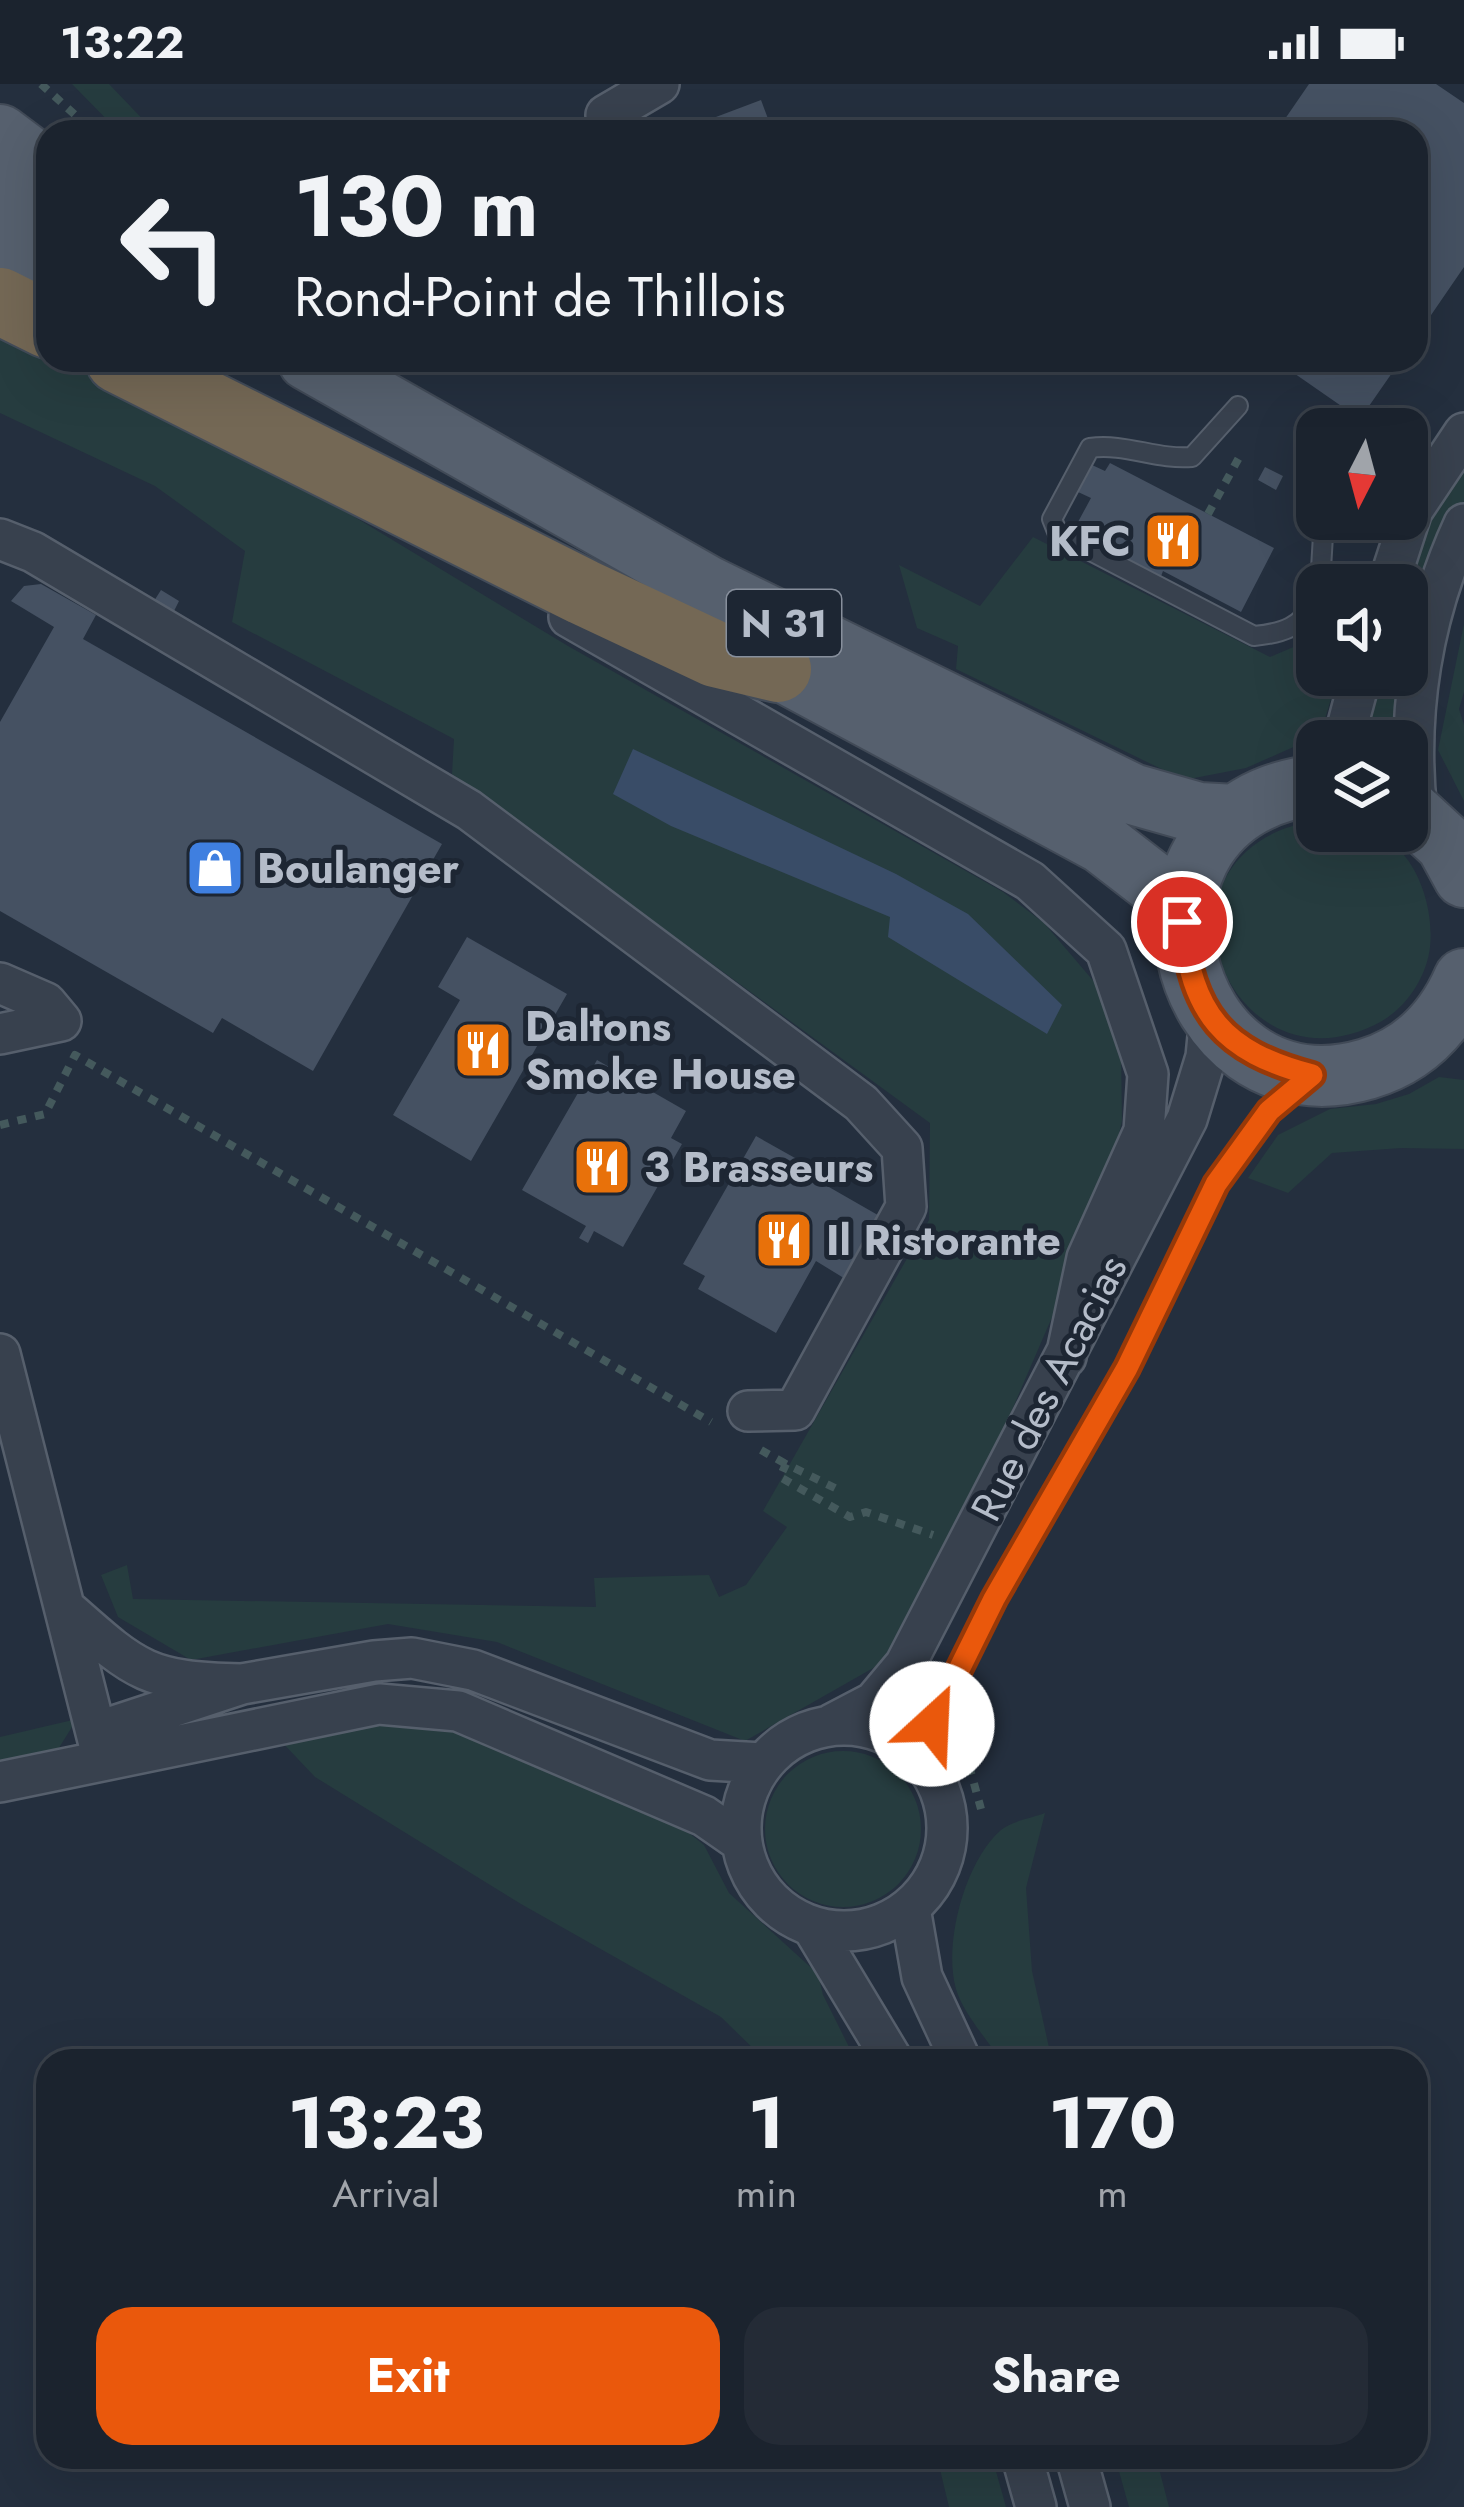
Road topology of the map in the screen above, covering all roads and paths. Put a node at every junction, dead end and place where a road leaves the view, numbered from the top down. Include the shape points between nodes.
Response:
1 (41, 84) edge
2 (659, 84) edge
3 (606, 115) dead end
4 (81, 120) edge
5 (0, 135) edge
6 (36, 162) edge
7 (0, 198) edge
8 (36, 218) edge
9 (0, 261) edge
10 (36, 280) edge
11 (0, 301) edge
12 (36, 319) edge
13 (143, 372) edge
14 (215, 372) edge
15 (336, 372) edge
16 (1238, 406) dead end
17 (1464, 434) edge
18 (1241, 454) dead end
19 (393, 495) junction
20 (1208, 514) dead end
21 (1464, 524) edge
22 (0, 538) edge
23 (1395, 564) edge
24 (1296, 627) edge
25 (778, 669) junction
26 (1413, 720) edge
27 (1296, 786) edge
28 (1236, 815) junction
29 (1428, 827) edge
30 (1464, 877) edge
31 (1182, 922) junction
32 (1464, 979) edge
33 (0, 983) edge
34 (1210, 1016) junction
35 (0, 1034) edge
36 (1443, 1044) edge
37 (1312, 1075) junction
38 (0, 1124) edge
39 (0, 1354) edge
40 (1066, 1357) junction
41 (738, 1427) junction
42 (786, 1464) junction
43 (835, 1488) dead end
44 (923, 1553) dead end
45 (66, 1609) junction
46 (242, 1684) junction
47 (832, 1724) junction
48 (100, 1746) junction
49 (762, 1763) junction
50 (926, 1763) junction
51 (0, 1782) edge
52 (740, 1841) junction
53 (910, 1908) junction
54 (813, 1928) junction
55 (886, 2049) edge
56 (955, 2049) edge
57 (1025, 2469) edge
58 (1079, 2469) edge
59 (1036, 2507) edge
60 (1090, 2507) edge

1 - 4 path
2 - 3 street
5 - 6 main road
7 - 8 main road
9 - 10 main road
11 - 12 highway
13 - 19 highway
14 - 25 main road, N 31
15 - 28 main road, N 31 via 709,586 1110,784 1199,813
16 - 24 lane via 1192,457 1090,448 1052,519 1058,534 1254,636
17 - 23 street via 1412,511
18 - 20 path
19 - 25 highway via 715,654
19 - 40 street via 428,531 493,574 1030,881 1106,950 1148,1074 1144,1131 1087,1258
21 - 26 street via 1440,576
22 - 41 street via 470,809 861,1103 902,1148 906,1207 795,1410
25 - 31 main road, N 31 via 1102,843 1168,894
27 - 28 main road
28 - 31 main road via 1198,862
29 - 30 main road
31 - 34 main road via 1187,971
32 - 36 main road
33 - 35 street via 46,1003 62,1021
34 - 37 main road via 1238,1045
34 - 40 street, Rue des Acacias via 1187,1119
36 - 37 main road via 1351,1073
37 - 50 lane, Rue des Acacias via 1269,1111 1216,1184 1127,1368 946,1689
38 - 41 path via 45,1114 75,1055
39 - 45 street
40 - 47 street, Rue des Acacias via 904,1665 874,1702
41 - 42 path
42 - 43 path
42 - 44 path via 780,1477 850,1517 866,1512 933,1535
45 - 46 street via 139,1670 181,1682
45 - 48 street
46 - 48 street
46 - 49 street via 412,1658 473,1670 710,1760
47 - 49 street via 793,1736
47 - 50 street via 884,1732
48 - 51 street
48 - 52 street via 379,1705 458,1711 704,1816
49 - 52 street via 743,1800
50 - 53 street via 948,1820 946,1852
52 - 54 street via 752,1879 778,1909
53 - 54 street via 881,1926
53 - 56 street via 922,1977
54 - 55 street
57 - 59 street
58 - 60 street

